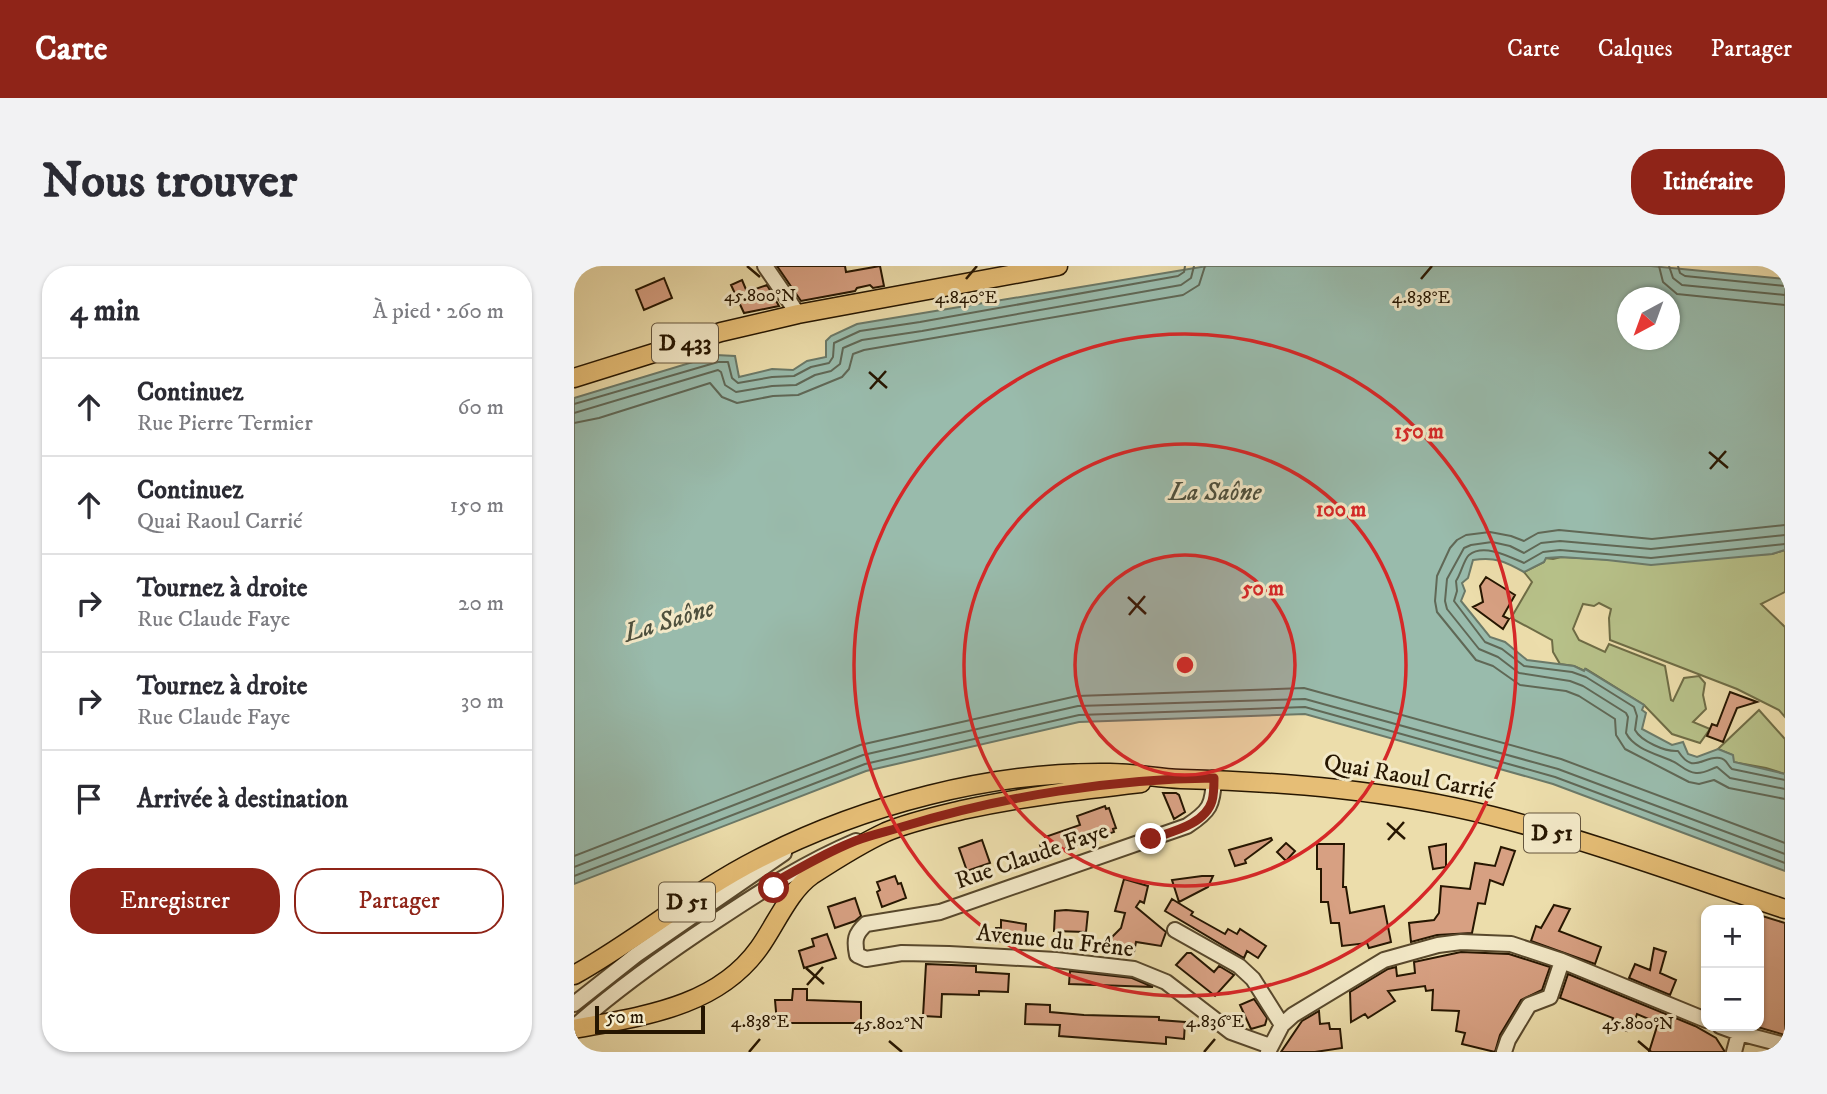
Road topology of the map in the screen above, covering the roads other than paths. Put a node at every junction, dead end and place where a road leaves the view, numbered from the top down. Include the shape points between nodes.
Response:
1 (765, 266) edge
2 (1058, 266) edge
3 (798, 314) junction
4 (574, 378) edge
5 (1214, 778) junction
6 (1179, 779) junction
7 (887, 831) junction
8 (805, 838) junction
9 (770, 885) junction
10 (720, 899) junction
11 (1785, 909) edge
12 (780, 913) junction
13 (1175, 930) dead end
14 (857, 955) joint
15 (1562, 961) junction
16 (574, 975) edge
17 (574, 1004) edge
18 (1701, 1018) edge
19 (1283, 1025) junction
20 (574, 1028) edge
21 (1732, 1031) edge
22 (1739, 1034) junction
23 (1785, 1045) edge
24 (1269, 1049) edge
25 (1504, 1052) edge
26 (1734, 1052) edge

1 - 3 street
2 - 3 main road, D 433
3 - 4 main road, D 433 via 720,332
5 - 6 main road, Quai Raoul Carrié / D 51
5 - 11 main road, Quai Raoul Carrié / D 51 via 1311,785 1490,815
5 - 14 street, Rue Claude Faye via 1212,804 1187,826 940,912 866,924 854,942
6 - 7 main road, Quai Raoul Carrié / D 51 via 1005,800
6 - 8 main road, Quai Raoul Carrié / D 51 via 1111,773 1000,781 936,793
7 - 9 street via 827,853
7 - 12 main road, Quai Raoul Carrié / D 51 via 810,877
8 - 10 street
8 - 16 main road, Quai Raoul Carrié / D 51 via 713,884
9 - 10 street via 753,882
9 - 12 street via 780,897
9 - 20 street via 642,970
10 - 17 street via 636,955
12 - 20 main road, Quai Raoul Carrié / D 51 via 737,973 712,990 680,1006
13 - 19 street via 1239,966
14 - 24 street, Avenue du Frêne via 866,959 902,953 949,954 1134,969 1166,982 1231,1032
15 - 18 street
15 - 19 street via 1511,944 1438,945 1384,960 1305,1006
15 - 25 street via 1550,997 1529,1004
19 - 24 street
21 - 22 street
22 - 23 street
22 - 26 street

